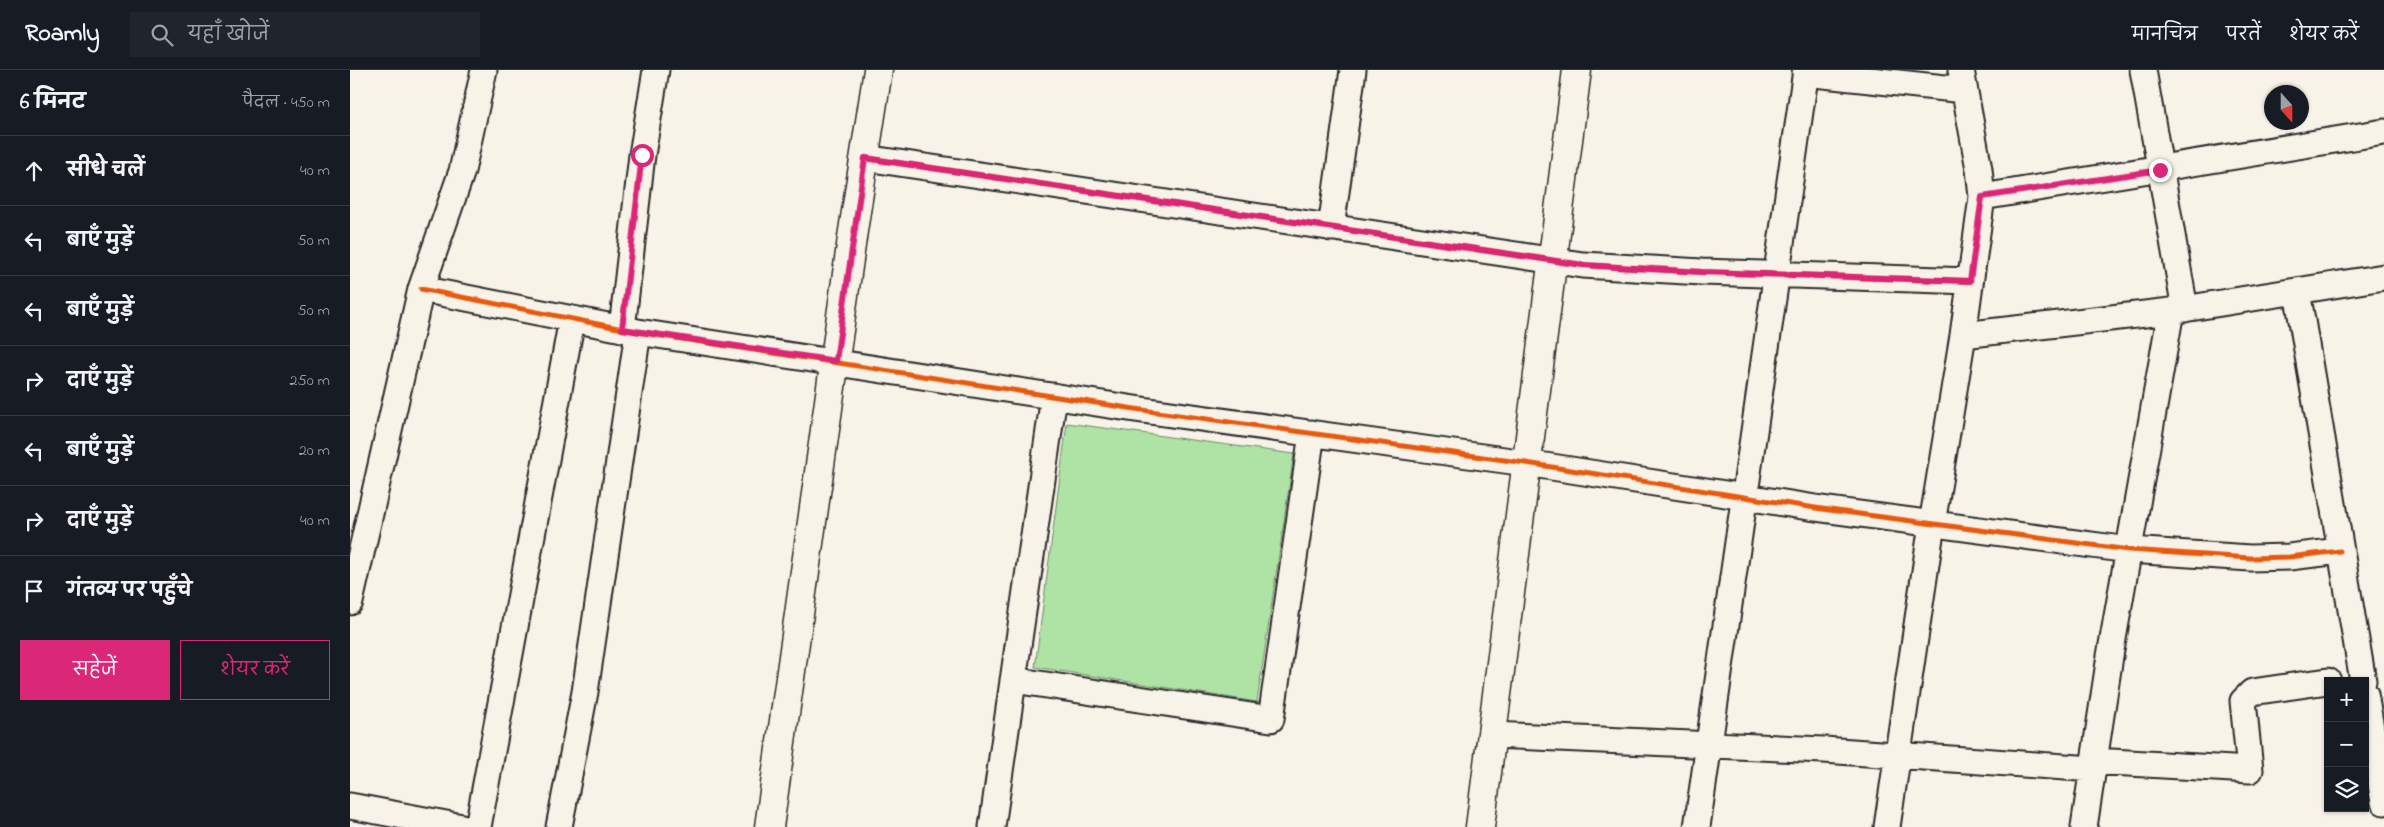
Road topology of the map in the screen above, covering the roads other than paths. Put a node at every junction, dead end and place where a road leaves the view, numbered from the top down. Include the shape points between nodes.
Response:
1 (484, 70) edge
2 (656, 70) edge
3 (878, 70) edge
4 (1353, 70) edge
5 (1577, 70) edge
6 (2143, 70) edge
7 (1805, 71) edge
8 (1962, 80) edge
9 (2384, 132) edge
10 (865, 158) junction
11 (2160, 170) junction
12 (1982, 197) junction
13 (1331, 228) junction
14 (1552, 260) junction
15 (1778, 275) junction
16 (2384, 277) edge
17 (1970, 281) junction
18 (421, 289) junction
19 (2297, 291) junction
20 (2178, 310) junction
21 (572, 319) junction
22 (630, 331) junction
23 (1963, 335) junction
24 (836, 361) junction
25 (1054, 396) junction
26 (1312, 433) junction
27 (1526, 463) junction
28 (1745, 497) junction
29 (1932, 524) junction
30 (2129, 550) junction
31 (2340, 551) junction
32 (350, 602) edge
33 (2362, 677) edge
34 (1013, 680) junction
35 (2324, 682) edge
36 (2369, 718) edge
37 (1492, 735) junction
38 (1710, 744) junction
39 (1897, 756) junction
40 (2094, 765) junction
41 (2384, 802) edge
42 (350, 806) edge
43 (462, 827) edge
44 (478, 827) edge
45 (559, 827) edge
46 (769, 827) edge
47 (992, 827) edge
48 (1480, 827) edge
49 (1697, 827) edge
50 (1887, 827) edge
51 (2084, 827) edge

1 - 18 street via 462,172
2 - 22 street via 642,155
3 - 10 street
4 - 13 street
5 - 14 street
6 - 11 street
7 - 8 street
7 - 15 street
8 - 12 street
9 - 11 street
10 - 13 street
10 - 24 street
11 - 12 street
11 - 20 street
12 - 17 street
13 - 14 street
14 - 15 street via 1583,265
14 - 27 street
15 - 17 street
15 - 28 street
16 - 19 street
17 - 23 street
18 - 21 street
18 - 32 street
19 - 20 street
19 - 31 street
20 - 23 street
20 - 30 street
21 - 22 street
21 - 44 street
22 - 24 street
22 - 45 street via 585,692
23 - 29 street
24 - 25 street
24 - 46 street
25 - 26 street
25 - 34 street
26 - 27 street
26 - 34 street via 1271,719
27 - 28 street
27 - 37 street
28 - 29 street
28 - 38 street
29 - 30 street
29 - 39 street
30 - 31 street via 2250,558
30 - 40 street
31 - 33 street
34 - 47 street
35 - 40 street via 2252,692 2243,701 2250,770
36 - 41 street
37 - 38 street
37 - 48 street
38 - 39 street
38 - 49 street
39 - 40 street
39 - 50 street
40 - 51 street
42 - 43 street

